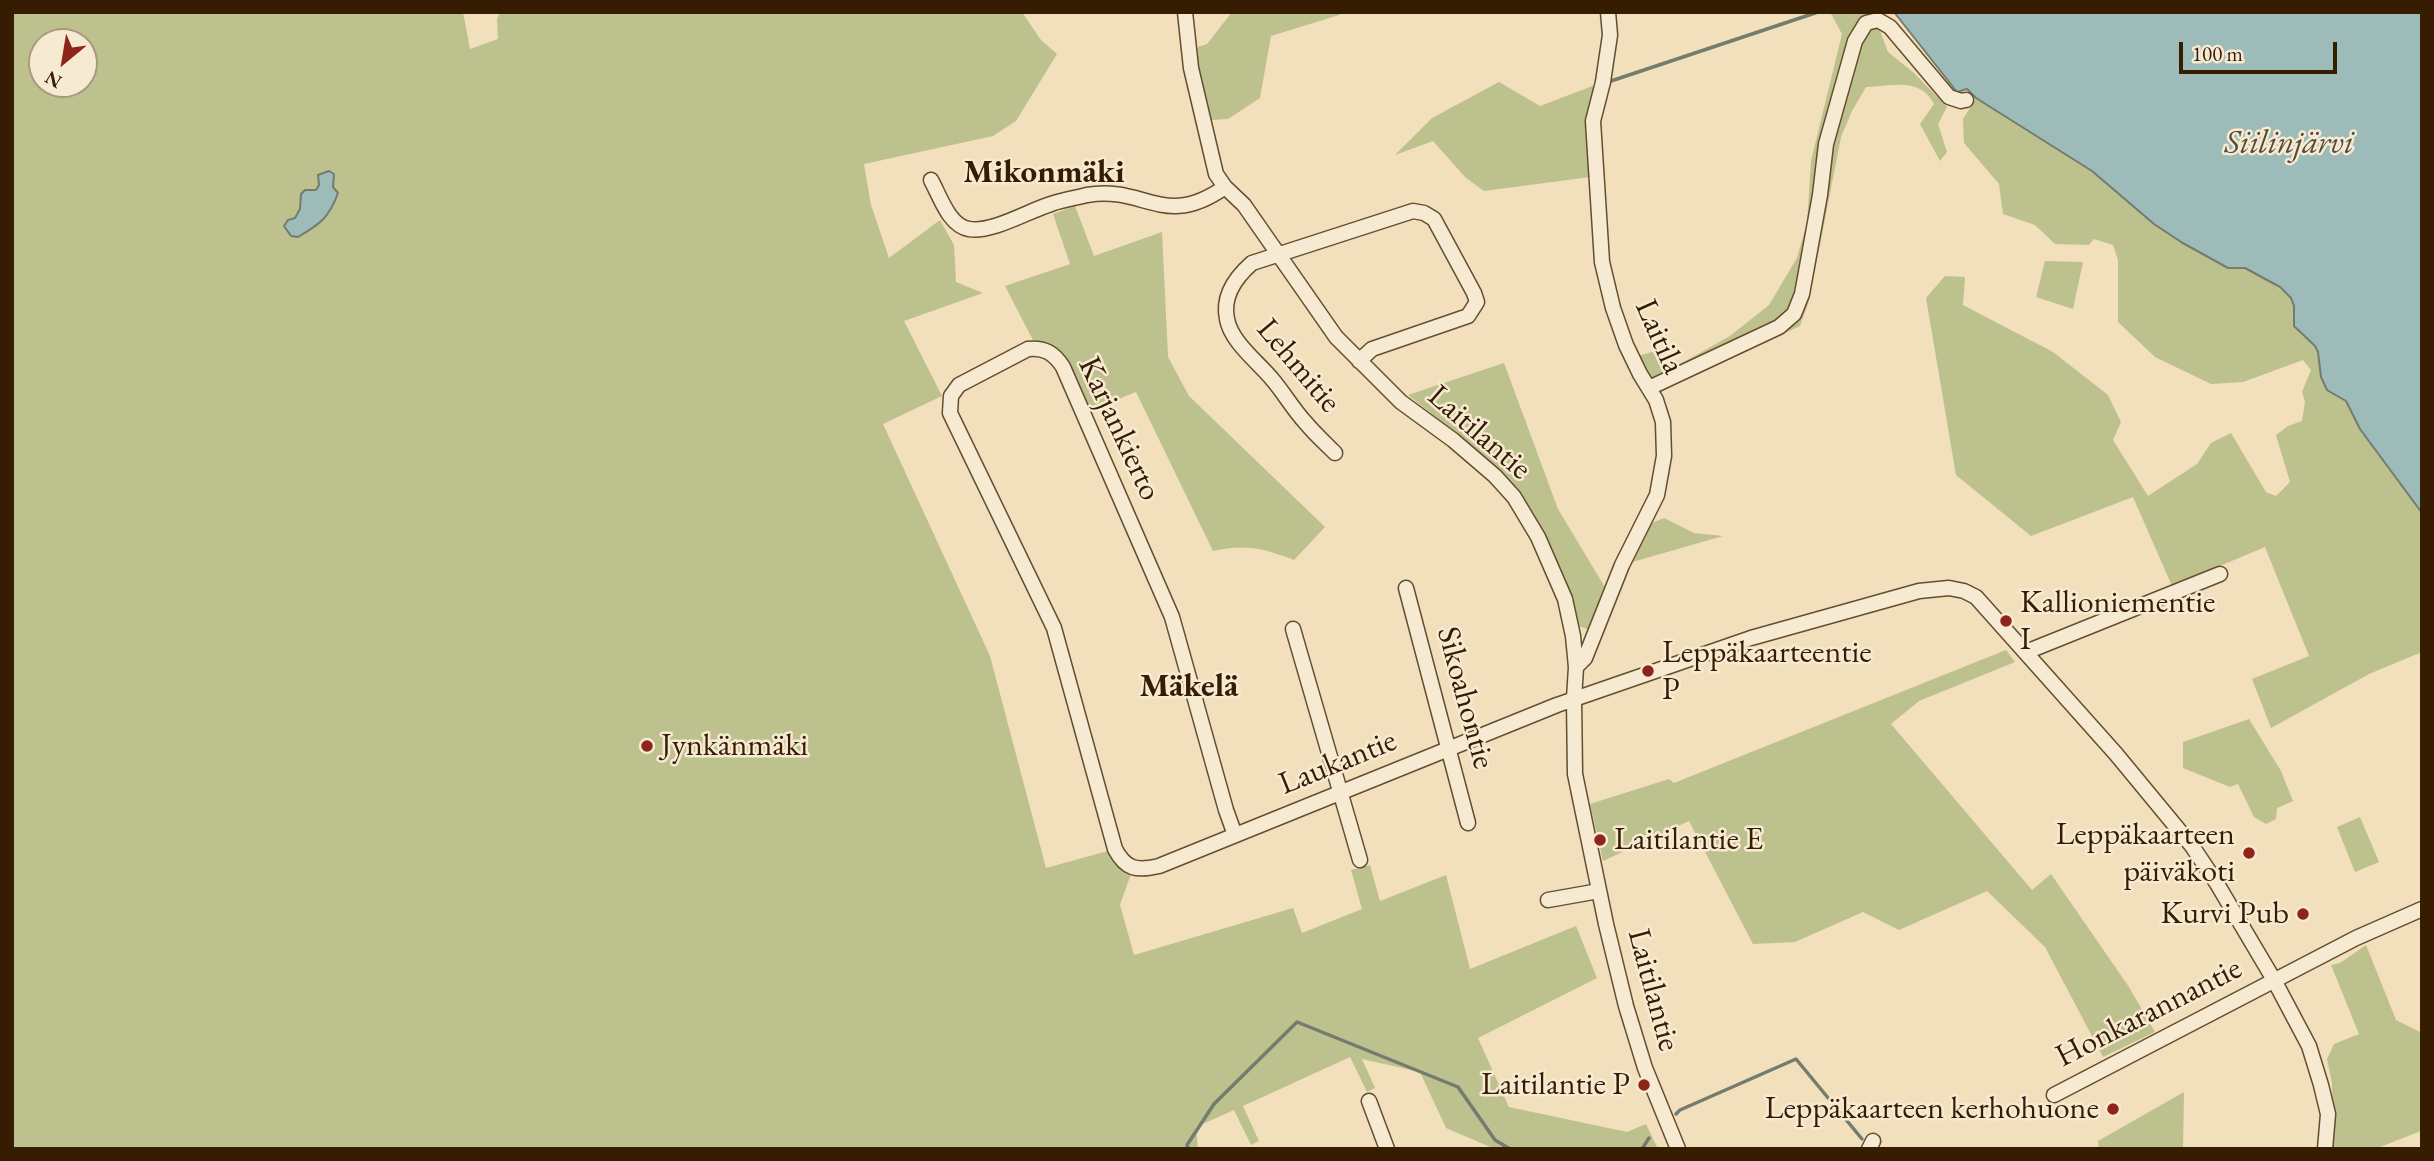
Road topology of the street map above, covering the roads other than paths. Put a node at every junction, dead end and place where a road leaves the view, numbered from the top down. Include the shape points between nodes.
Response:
1 (1185, 12) edge
2 (1608, 12) edge
3 (1966, 100) dead end
4 (931, 180) dead end
5 (1225, 187) junction
6 (1279, 255) junction
7 (1359, 361) junction
8 (1648, 388) junction
9 (1335, 453) dead end
10 (2220, 574) dead end
11 (1406, 588) dead end
12 (1293, 629) dead end
13 (2026, 652) junction
14 (1576, 667) junction
15 (1574, 699) junction
16 (1450, 750) junction
17 (1339, 793) junction
18 (1468, 823) dead end
19 (1234, 835) junction
20 (1360, 860) dead end
21 (1122, 862) joint
22 (1599, 891) junction
23 (1548, 900) dead end
24 (2422, 909) edge
25 (2274, 980) junction
26 (2054, 1095) dead end
27 (1369, 1101) dead end
28 (1387, 1149) edge
29 (1678, 1149) edge
30 (2325, 1149) edge

1 - 5 street, Laitilantie via 1197,95 1216,174
2 - 8 street, Laitila via 1603,82 1593,121 1602,262 1626,345
3 - 8 street via 1949,97 1890,27 1878,20 1866,23 1855,41 1826,144 1802,295 1794,314 1779,327
4 - 5 street via 952,220 969,229 987,228 1088,195 1111,193 1178,207 1208,199
5 - 6 street, Laitilantie via 1244,205
6 - 7 street, Laitilantie via 1336,337
6 - 7 street, Lehmitie via 1413,211 1434,219 1474,293 1477,302 1473,310 1468,316 1373,349
6 - 9 street, Lehmitie via 1252,263 1240,274 1230,290 1227,321 1305,423
7 - 14 street, Laitilantie via 1514,498 1538,537 1564,599
8 - 14 street, Laitila via 1663,422 1664,456 1657,495 1622,565 1585,658
10 - 13 street
11 - 16 street, Sikoahontie
12 - 17 street
13 - 15 street, Laukantie via 1976,597 1949,588 1919,591 1751,638
13 - 25 street, Laukantie via 2192,846
14 - 15 street, Laitilantie
15 - 16 street, Laukantie
15 - 22 street, Laitilantie via 1575,774
16 - 17 street, Laukantie
16 - 18 street, Sikoahontie
17 - 19 street, Laukantie
17 - 20 street
19 - 21 street, Laukantie via 1159,866 1133,868
19 - 21 street, Karjankierto via 1172,617 1063,367 1048,351 1028,349 959,385 951,396 950,413 1054,628
22 - 23 street
22 - 29 street, Laitilantie via 1628,1013
24 - 25 street, Honkarannantie
25 - 26 street, Honkarannantie
25 - 30 street, Laukantie via 2309,1046 2322,1085 2328,1114
27 - 28 street

